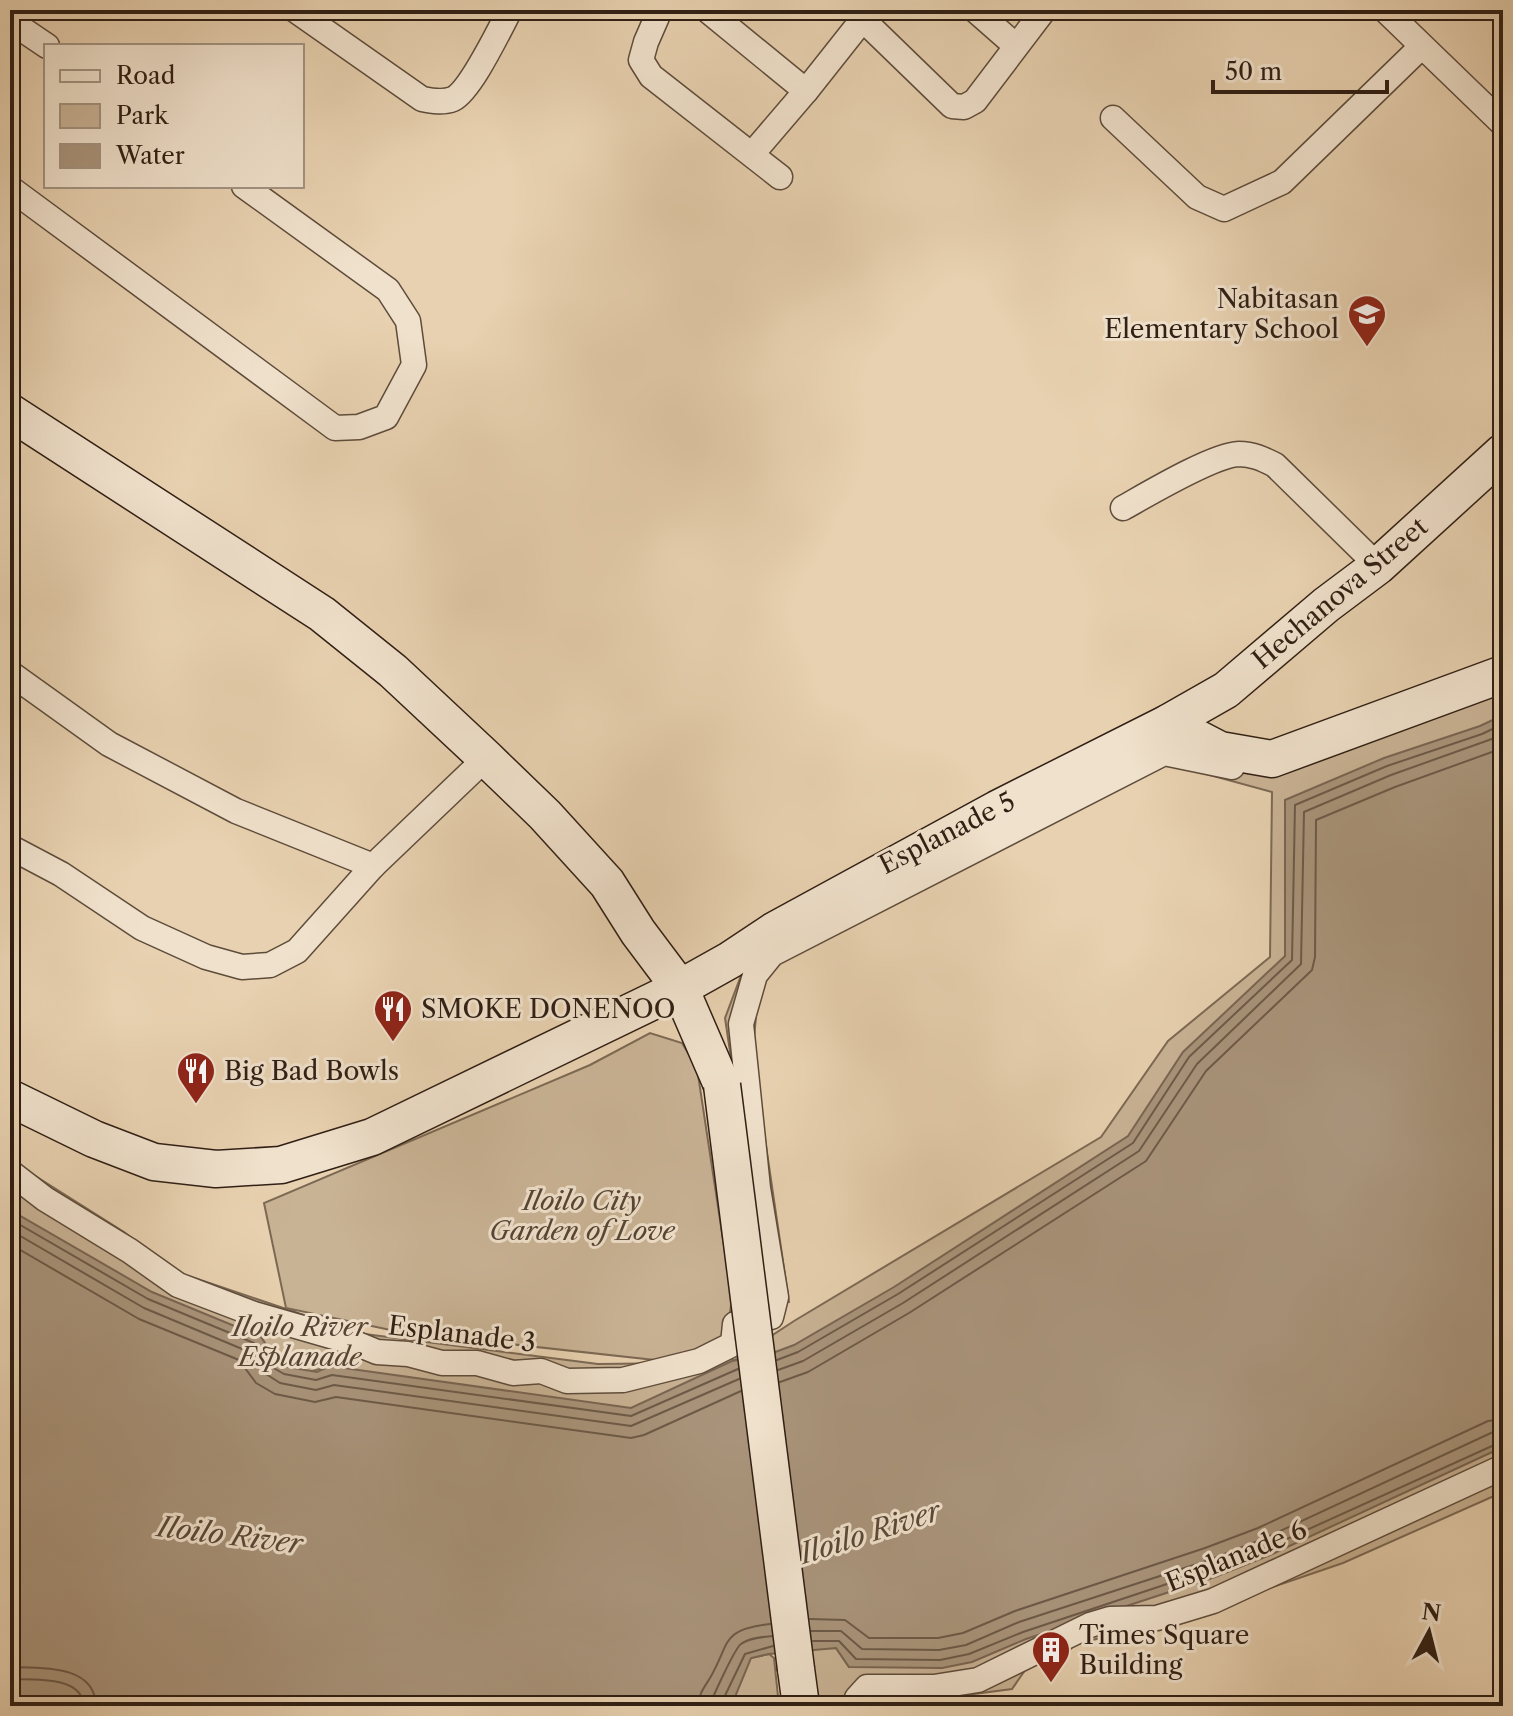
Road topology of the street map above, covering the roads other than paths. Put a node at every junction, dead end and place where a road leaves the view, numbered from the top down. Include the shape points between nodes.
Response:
1 (295, 10) edge
2 (510, 10) edge
3 (660, 10) edge
4 (707, 10) edge
5 (975, 10) edge
6 (1044, 10) edge
7 (1385, 10) edge
8 (858, 14) edge
9 (10, 21) edge
10 (44, 44) edge
11 (1016, 46) junction
12 (1421, 47) junction
13 (806, 91) junction
14 (1113, 118) dead end
15 (1503, 124) edge
16 (753, 153) junction
17 (780, 177) dead end
18 (10, 188) edge
19 (247, 188) edge
20 (10, 412) edge
21 (1503, 452) edge
22 (1123, 508) dead end
23 (1378, 566) junction
24 (10, 673) edge
25 (1503, 674) edge
26 (1503, 691) edge
27 (1168, 723) junction
28 (486, 758) junction
29 (10, 847) edge
30 (373, 866) junction
31 (680, 988) junction
32 (10, 1098) edge
33 (10, 1172) edge
34 (735, 1324) joint
35 (1503, 1467) edge
36 (801, 1706) edge
37 (855, 1706) edge

1 - 2 street via 422,99 436,102 465,89
3 - 16 street via 641,60 651,76
4 - 13 street
5 - 11 street
6 - 11 street
7 - 12 street
8 - 11 street via 952,106 975,101
8 - 13 street
9 - 10 street
12 - 14 street via 1282,182 1224,209 1197,197
12 - 15 street
13 - 16 street
16 - 17 street
18 - 19 street via 335,428 359,427 386,417 414,365 408,321 388,290
20 - 28 main road via 322,614 393,671
21 - 23 main road, Hechanova Street
22 - 23 street via 1208,464 1236,454 1256,456 1275,465
23 - 27 main road, Hechanova Street via 1226,690
24 - 30 street via 109,744 236,811
25 - 27 main road via 1272,759 1220,750
26 - 34 street, Esplanade 5 via 1276,775 1164,753 772,954 755,975 741,1024 776,1297 771,1317
27 - 31 main road, Hechanova Street via 984,816
28 - 30 street
28 - 31 main road via 607,883
29 - 30 street via 142,928 242,967 270,965 297,951
31 - 32 main road, Hechanova Street via 372,1137 281,1165 216,1169 154,1162
31 - 36 main road, bridge via 722,1085
33 - 34 street, Esplanade 3 via 178,1285 377,1352 477,1363 513,1373 541,1371 567,1381 623,1380 699,1361 733,1344
35 - 37 street, Esplanade 6 via 1213,1601 1157,1618 1090,1625 978,1680 934,1687 867,1687

